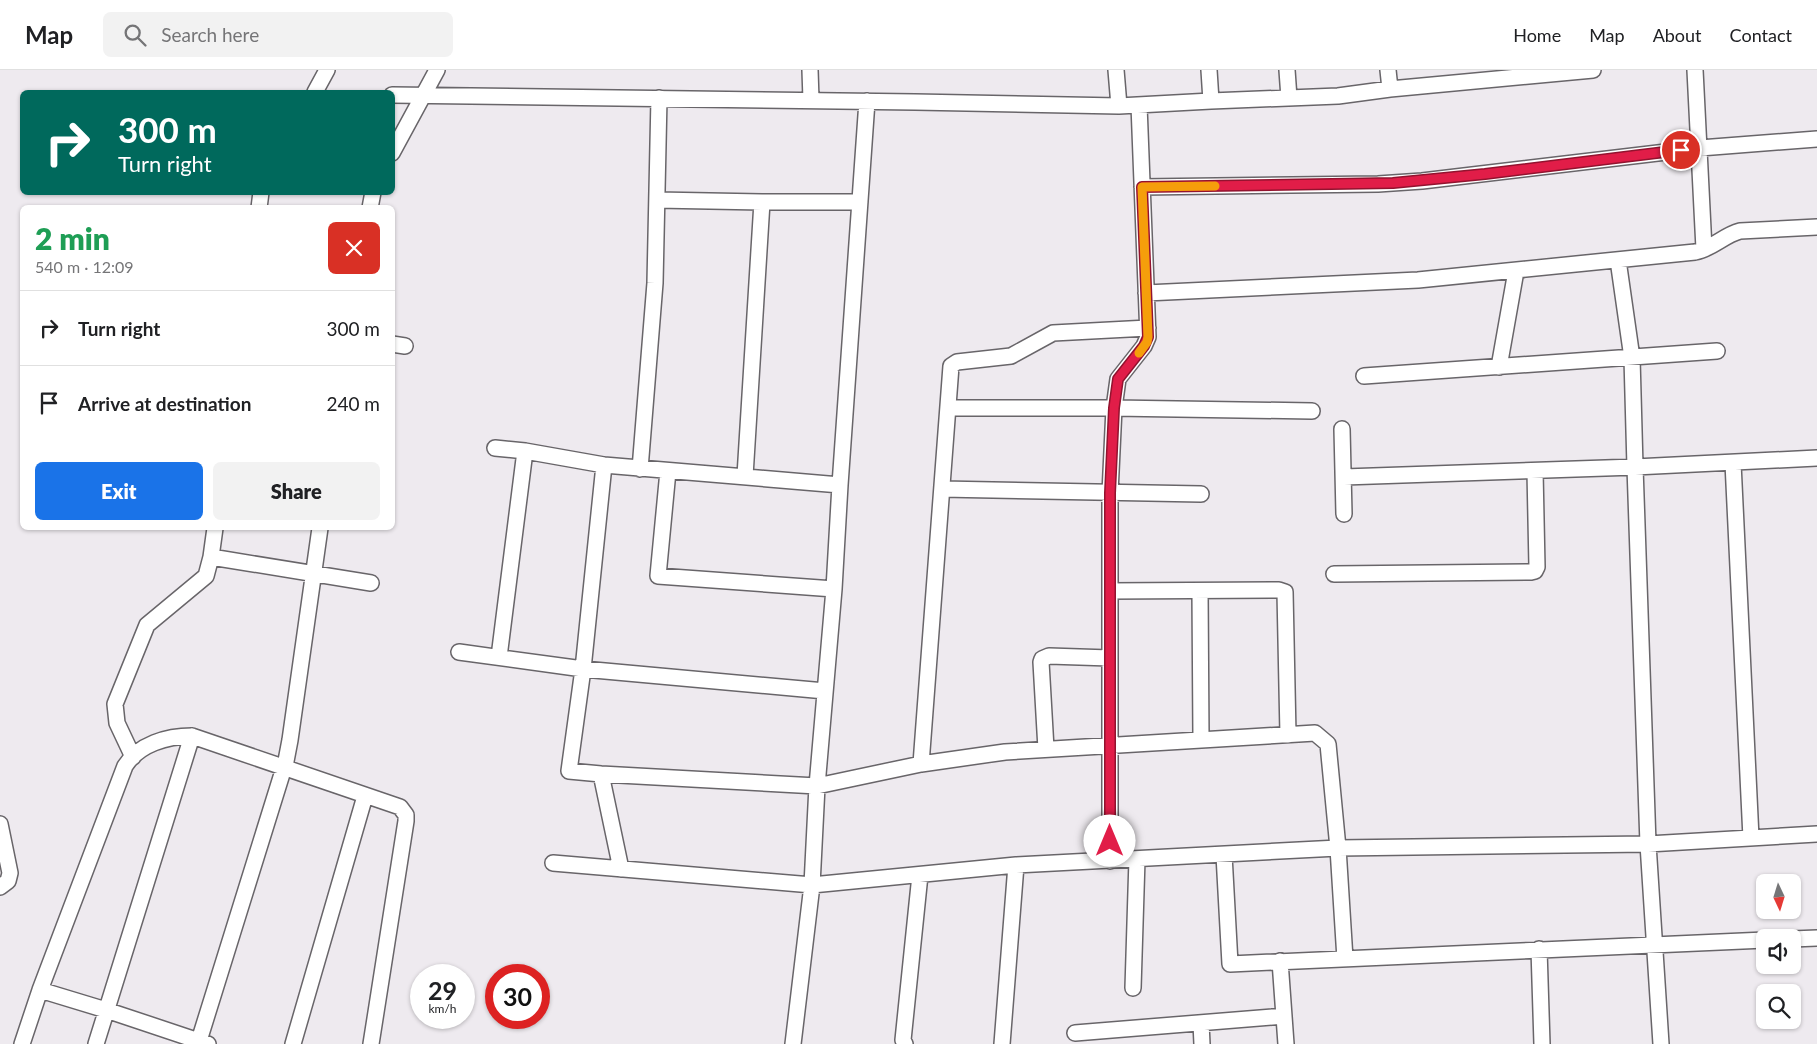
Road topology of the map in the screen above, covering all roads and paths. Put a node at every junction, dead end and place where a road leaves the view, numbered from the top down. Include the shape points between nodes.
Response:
1 (327, 70) edge
2 (437, 70) edge
3 (810, 70) edge
4 (1116, 70) edge
5 (1209, 70) edge
6 (1287, 70) edge
7 (1388, 70) edge
8 (1593, 70) edge
9 (1695, 70) edge
10 (1570, 71) edge
11 (1481, 75) edge
12 (1390, 89) junction
13 (315, 90) edge
14 (395, 95) edge
15 (423, 95) junction
16 (659, 98) junction
17 (1289, 98) junction
18 (811, 100) junction
19 (1211, 100) junction
20 (867, 101) junction
21 (1139, 105) junction
22 (1119, 106) junction
23 (1817, 139) edge
24 (395, 147) edge
25 (1700, 148) junction
26 (1142, 187) junction
27 (657, 200) junction
28 (762, 202) junction
29 (860, 202) junction
30 (1817, 227) edge
31 (1704, 249) junction
32 (1618, 260) junction
33 (1516, 271) junction
34 (1146, 293) junction
35 (1148, 328) junction
36 (1717, 351) dead end
37 (1632, 358) junction
38 (1500, 367) junction
39 (1364, 376) dead end
40 (948, 408) junction
41 (1114, 408) junction
42 (1312, 411) dead end
43 (1342, 429) dead end
44 (495, 448) dead end
45 (525, 451) junction
46 (1817, 458) edge
47 (1732, 463) junction
48 (604, 465) junction
49 (1635, 467) junction
50 (640, 468) junction
51 (668, 471) junction
52 (1535, 471) junction
53 (745, 476) junction
54 (1344, 477) junction
55 (840, 485) junction
56 (942, 490) junction
57 (1110, 493) junction
58 (1201, 494) dead end
59 (1344, 514) dead end
60 (215, 530) edge
61 (320, 530) edge
62 (211, 556) junction
63 (313, 574) junction
64 (1334, 574) dead end
65 (371, 583) dead end
66 (834, 589) junction
67 (1110, 590) junction
68 (1200, 590) junction
69 (459, 652) dead end
70 (499, 657) junction
71 (1110, 658) junction
72 (583, 669) junction
73 (826, 691) junction
74 (1288, 735) junction
75 (192, 736) junction
76 (1201, 739) junction
77 (1110, 746) junction
78 (1046, 749) junction
79 (133, 757) junction
80 (921, 764) junction
81 (284, 767) junction
82 (601, 774) junction
83 (817, 786) junction
84 (366, 796) junction
85 (0, 824) edge
86 (1817, 834) edge
87 (1751, 838) junction
88 (1648, 844) junction
89 (1338, 848) junction
90 (1224, 855) junction
91 (1137, 859) junction
92 (1110, 860) junction
93 (553, 863) dead end
94 (1016, 865) junction
95 (621, 869) junction
96 (920, 874) junction
97 (812, 885) junction
98 (0, 887) edge
99 (1817, 938) edge
100 (1801, 939) edge
101 (1756, 940) edge
102 (1656, 944) junction
103 (1540, 949) junction
104 (1345, 959) junction
105 (1280, 962) junction
106 (1133, 988) dead end
107 (40, 990) junction
108 (106, 1010) junction
109 (1284, 1016) junction
110 (1201, 1023) junction
111 (1075, 1033) dead end
112 (1113, 1037) edge
113 (202, 1043) edge
114 (22, 1044) edge
115 (96, 1044) edge
116 (293, 1044) edge
117 (372, 1044) edge
118 (793, 1044) edge
119 (905, 1044) edge
120 (1002, 1044) edge
121 (1202, 1044) edge
122 (1286, 1044) edge
123 (1542, 1044) edge
124 (1661, 1044) edge

1 - 13 street
2 - 15 street
3 - 18 street
4 - 22 street
5 - 19 street
6 - 17 street
7 - 12 street
8 - 10 street
9 - 25 street
10 - 11 street
11 - 12 street
12 - 17 street
14 - 15 street
15 - 16 street
15 - 24 street
16 - 18 street
16 - 27 street
17 - 19 street
18 - 20 street
19 - 21 street
20 - 22 street
20 - 29 street
21 - 22 street
21 - 26 street
23 - 25 street
25 - 26 street via 1378,184
25 - 31 street
26 - 34 street
27 - 28 street
27 - 50 street via 655,282
28 - 29 street
28 - 53 street
29 - 55 street
30 - 31 street via 1740,231
31 - 32 street
32 - 33 street
32 - 37 street
33 - 34 street via 1398,282
33 - 38 street
34 - 35 street
35 - 40 street via 1053,333 1011,356 957,362 951,366
35 - 41 street via 1147,342 1118,379
36 - 37 street
37 - 38 street
37 - 49 street
38 - 39 street
40 - 41 street
40 - 56 street
41 - 42 street
41 - 57 street
43 - 54 street
44 - 45 street
45 - 48 street
45 - 70 street
46 - 47 street
47 - 49 street
47 - 87 street
48 - 50 street
48 - 72 street
49 - 52 street
49 - 88 street
50 - 51 street
51 - 53 street
51 - 66 street via 658,576
52 - 54 street
52 - 64 street via 1535,571
53 - 55 street
54 - 59 street
55 - 66 street
56 - 57 street
56 - 80 street
57 - 58 street
57 - 67 street
60 - 62 street
61 - 63 street
62 - 63 street
62 - 79 street via 204,579 147,625 115,704 117,723
63 - 65 street
63 - 81 street
66 - 73 street
67 - 68 street
67 - 71 street
68 - 74 street via 1284,592
68 - 76 street
69 - 70 street
70 - 72 street
71 - 77 street
71 - 78 street via 1042,658
72 - 73 street
72 - 82 street via 569,771
73 - 83 street
74 - 76 street
74 - 89 street via 1315,733 1328,744
75 - 79 street via 174,736 155,742
75 - 81 street
75 - 108 street
76 - 77 street
77 - 78 street
77 - 92 street
78 - 80 street
79 - 107 street via 122,772
80 - 83 street
81 - 84 street
81 - 113 street
82 - 83 street
82 - 95 street
83 - 97 street
84 - 116 street
84 - 117 street via 400,807 406,821
85 - 98 street via 10,873 8,881
86 - 87 street
87 - 88 street
88 - 89 street
88 - 102 street
89 - 90 street
89 - 104 street
90 - 91 street
90 - 105 street via 1230,964
91 - 92 street
91 - 106 street
92 - 94 street
93 - 95 street
94 - 96 street
94 - 120 street
95 - 97 street
96 - 97 street
96 - 119 street
97 - 118 street
99 - 100 street
101 - 102 street
102 - 103 street
102 - 124 street
103 - 104 street
103 - 123 street
104 - 105 street
105 - 109 street
107 - 108 street
107 - 114 street
108 - 113 street
108 - 115 street
109 - 110 street
109 - 122 street
110 - 112 street
110 - 121 street
111 - 112 street

